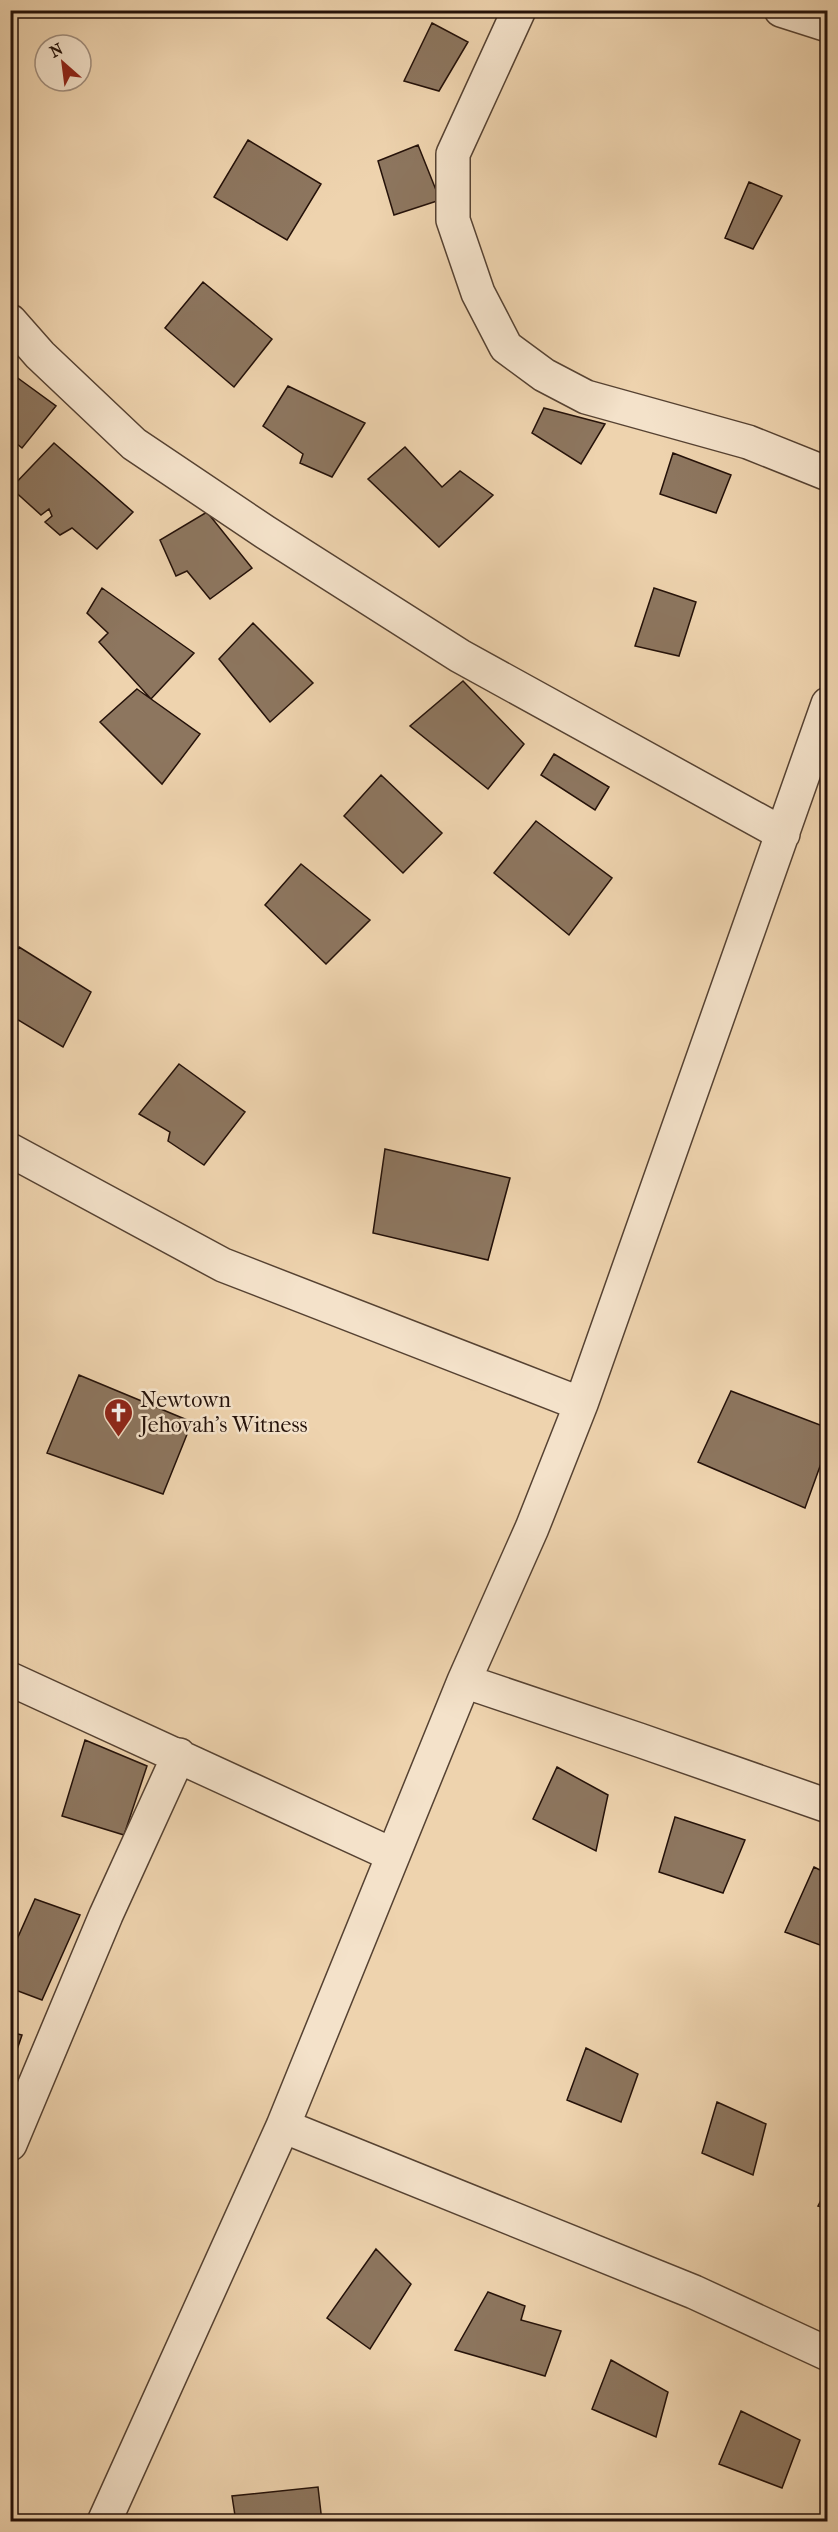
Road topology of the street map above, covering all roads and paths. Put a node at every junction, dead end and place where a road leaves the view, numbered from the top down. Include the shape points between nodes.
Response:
1 (519, 10) edge
2 (781, 10) edge
3 (828, 25) edge
4 (10, 321) edge
5 (828, 474) edge
6 (828, 704) edge
7 (783, 834) junction
8 (10, 1150) edge
9 (581, 1404) junction
10 (10, 1679) edge
11 (464, 1682) junction
12 (179, 1755) junction
13 (828, 1806) edge
14 (393, 1855) junction
15 (283, 2126) junction
16 (10, 2144) edge
17 (828, 2354) edge
18 (104, 2522) edge

1 - 5 street via 453,154 453,220 478,293 506,347 544,375 586,397 748,442
2 - 3 street
4 - 7 street via 40,355 134,444 265,532 460,656
6 - 7 street
7 - 9 street
8 - 9 street via 223,1265
9 - 11 street
10 - 12 street
11 - 13 street
11 - 14 street
12 - 14 street
12 - 16 street via 106,1915
14 - 15 street
15 - 17 street via 694,2292
15 - 18 street

